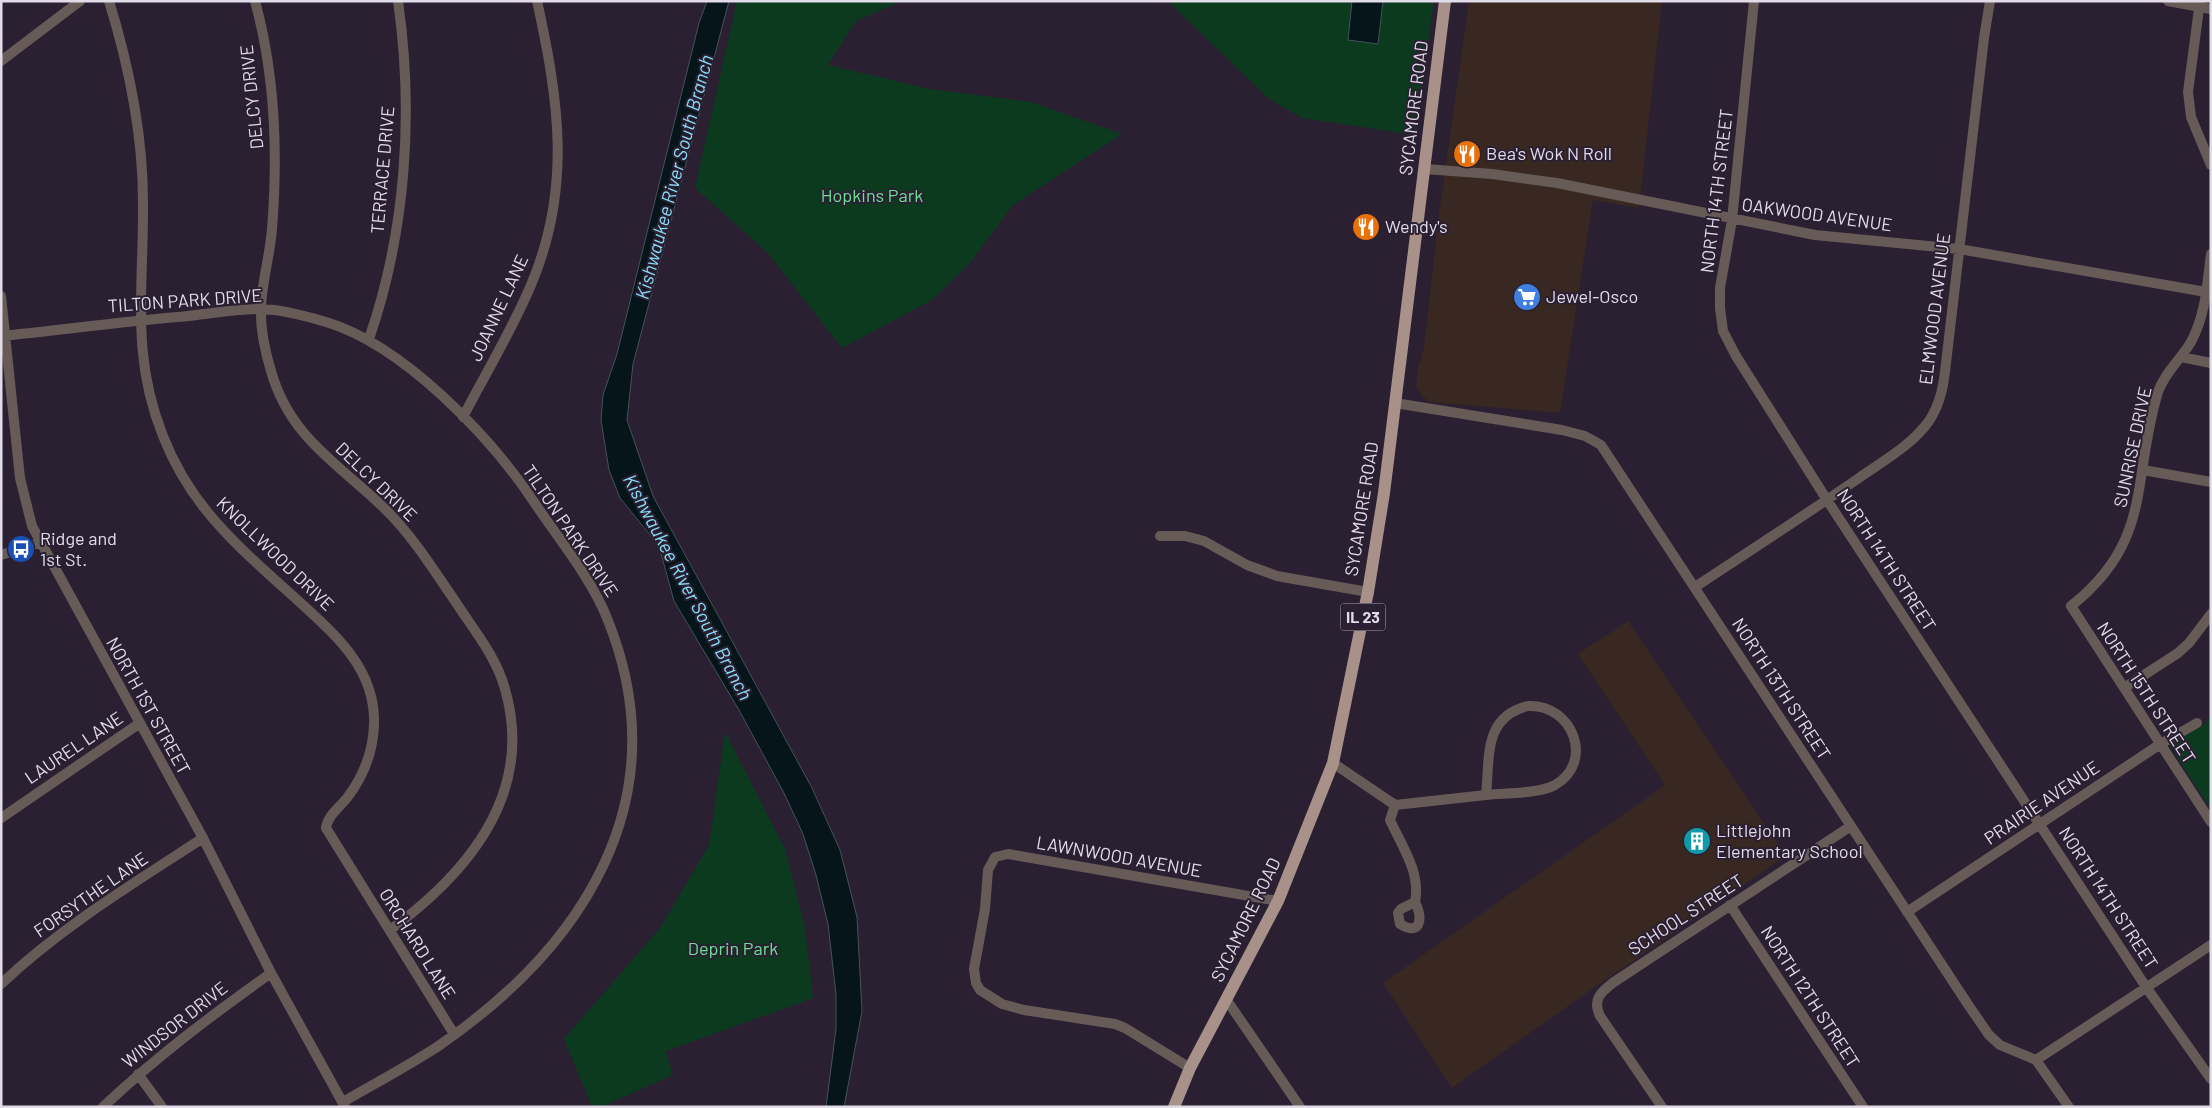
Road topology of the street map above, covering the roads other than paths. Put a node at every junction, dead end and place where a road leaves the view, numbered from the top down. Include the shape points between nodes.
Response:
1 (80, 1) edge
2 (109, 1) edge
3 (255, 1) edge
4 (398, 1) edge
5 (537, 1) edge
6 (1445, 1) edge
7 (1754, 1) edge
8 (1990, 1) edge
9 (2168, 1) edge
10 (2199, 4) edge
11 (2211, 9) edge
12 (1, 61) edge
13 (2207, 145) edge
14 (2211, 165) edge
15 (1424, 169) junction
16 (1732, 220) junction
17 (1959, 249) junction
18 (2211, 254) edge
19 (2206, 292) junction
20 (1, 296) edge
21 (261, 309) junction
22 (139, 320) junction
23 (3, 335) edge
24 (369, 339) junction
25 (2181, 357) junction
26 (2211, 363) edge
27 (1395, 403) junction
28 (463, 417) junction
29 (2144, 470) junction
30 (2211, 482) edge
31 (1827, 500) junction
32 (1160, 536) dead end
33 (39, 543) junction
34 (1, 555) edge
35 (1695, 586) junction
36 (1368, 592) junction
37 (2071, 606) joint
38 (2211, 614) edge
39 (2124, 688) junction
40 (140, 723) junction
41 (2197, 723) dead end
42 (2159, 744) junction
43 (1333, 763) junction
44 (1486, 795) junction
45 (1395, 805) junction
46 (1, 818) edge
47 (2211, 822) edge
48 (2039, 824) junction
49 (1851, 826) junction
50 (203, 838) junction
51 (352, 871) joint
52 (1278, 901) junction
53 (1415, 902) dead end
54 (1730, 905) junction
55 (1907, 912) junction
56 (390, 930) junction
57 (2211, 945) edge
58 (271, 973) junction
59 (3, 979) edge
60 (2146, 986) junction
61 (1226, 998) junction
62 (454, 1034) junction
63 (2036, 1060) junction
64 (1190, 1068) junction
65 (138, 1074) junction
66 (2211, 1079) edge
67 (344, 1104) edge
68 (103, 1107) edge
69 (162, 1107) edge
70 (1174, 1107) edge
71 (1300, 1107) edge
72 (1662, 1107) edge
73 (1863, 1107) edge
74 (2069, 1107) edge

1 - 12 street
2 - 22 street, KNOLLWOOD DRIVE via 130,76 141,151 143,218
3 - 21 street, DELCY DRIVE via 272,98 275,152 272,230
4 - 24 street, TERRACE DRIVE via 406,98 403,180 387,273
5 - 28 street, JOANNE LANE via 558,117 552,214 532,283
6 - 15 main road, SYCAMORE ROAD / IL 23
7 - 16 street, NORTH 14TH STREET
8 - 17 street, ELMWOOD AVENUE
9 - 10 street
10 - 11 street
10 - 13 street via 2188,92 2191,117
13 - 14 street
15 - 16 street, OAKWOOD AVENUE via 1484,173 1557,184
15 - 27 main road, SYCAMORE ROAD / IL 23
16 - 17 street, OAKWOOD AVENUE via 1815,235
16 - 31 street, NORTH 14TH STREET via 1720,288 1723,330
17 - 19 street, OAKWOOD AVENUE
17 - 31 street, ELMWOOD AVENUE via 1942,392 1934,412 1924,428 1901,449
18 - 19 street, SUNRISE DRIVE
19 - 25 street, SUNRISE DRIVE via 2202,315
20 - 23 street, NORTH 1ST STREET
21 - 22 street, TILTON PARK DRIVE
21 - 24 street, TILTON PARK DRIVE via 329,323
21 - 56 street, DELCY DRIVE via 271,373 293,419 313,445 385,509 412,541 489,653 505,689 513,739 509,776 500,806 478,844 449,880
22 - 23 street, TILTON PARK DRIVE
22 - 51 street, KNOLLWOOD DRIVE via 144,372 152,406 163,437 191,489 225,532 344,643 367,681 374,724 371,752 358,782 326,824 329,836
23 - 33 street, NORTH 1ST STREET via 20,478 27,512
24 - 28 street, TILTON PARK DRIVE
25 - 26 street
25 - 29 street, SUNRISE DRIVE via 2168,371 2159,390
27 - 35 street, NORTH 13TH STREET via 1562,430 1601,445
27 - 36 main road, SYCAMORE ROAD / IL 23
28 - 62 street, TILTON PARK DRIVE via 524,487 602,607 627,679 633,742 623,815 592,888 560,934 529,970
29 - 30 street
29 - 37 street, SUNRISE DRIVE via 2133,521 2119,554 2099,583
31 - 35 street, ELMWOOD AVENUE
31 - 48 street, NORTH 14TH STREET
32 - 36 street via 1185,536 1204,541 1247,565 1277,576
33 - 34 street
33 - 40 street, NORTH 1ST STREET
35 - 49 street, NORTH 13TH STREET
36 - 43 main road, SYCAMORE ROAD / IL 23
37 - 39 street, NORTH 15TH STREET
38 - 39 street via 2178,653
39 - 42 street, NORTH 15TH STREET
40 - 46 street, LAUREL LANE
40 - 50 street, NORTH 1ST STREET
41 - 42 street, PRAIRIE AVENUE
42 - 47 street, NORTH 15TH STREET
42 - 48 street, PRAIRIE AVENUE
43 - 45 street
43 - 52 main road, SYCAMORE ROAD / IL 23
44 - 44 street via 1492,738 1501,720 1519,708 1536,706 1550,709 1572,728 1576,748 1572,766 1562,778 1548,788
44 - 45 street
45 - 53 street via 1390,820 1416,877
48 - 55 street, PRAIRIE AVENUE
48 - 60 street, NORTH 14TH STREET
49 - 54 street, SCHOOL STREET
49 - 55 street, NORTH 13TH STREET
50 - 58 street, NORTH 1ST STREET
50 - 59 street, FORSYTHE LANE via 105,902
51 - 56 street, ORCHARD LANE
52 - 61 main road, SYCAMORE ROAD / IL 23
52 - 64 street, LAWNWOOD AVENUE via 1008,854 992,860 974,969 980,990 1002,1004 1024,1010 1115,1024
54 - 72 street, SCHOOL STREET via 1614,982 1599,994 1596,1001 1597,1011
54 - 73 street, NORTH 12TH STREET
55 - 63 street, NORTH 13TH STREET via 1989,1035 2000,1045
56 - 62 street, ORCHARD LANE
57 - 60 street
58 - 65 street, WINDSOR DRIVE via 202,1022
58 - 67 street, NORTH 1ST STREET
60 - 63 street
60 - 66 street, NORTH 14TH STREET
61 - 64 main road, SYCAMORE ROAD / IL 23
61 - 71 street
62 - 67 street, TILTON PARK DRIVE
63 - 74 street
64 - 70 main road, SYCAMORE ROAD / IL 23
65 - 68 street, WINDSOR DRIVE
65 - 69 street

